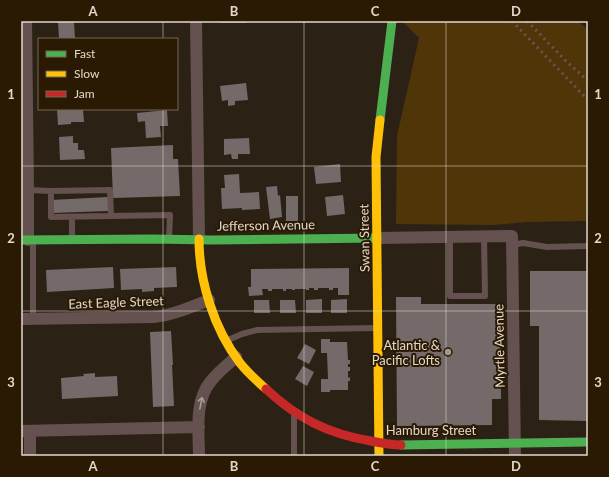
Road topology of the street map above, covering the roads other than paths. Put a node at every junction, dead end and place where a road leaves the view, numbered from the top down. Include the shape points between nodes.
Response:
1 (26, 21) edge
2 (196, 21) edge
3 (392, 21) edge
4 (28, 190) junction
5 (65, 190) junction
6 (79, 190) junction
7 (95, 190) junction
8 (51, 191) junction
9 (65, 198) dead end
10 (80, 198) dead end
11 (95, 198) dead end
12 (67, 215) junction
13 (111, 216) junction
14 (484, 236) junction
15 (450, 237) junction
16 (377, 238) junction
17 (169, 239) junction
18 (27, 240) edge
19 (72, 240) junction
20 (198, 240) junction
21 (512, 240) junction
22 (588, 246) edge
23 (209, 300) junction
24 (27, 319) edge
25 (379, 328) junction
26 (227, 341) junction
27 (236, 357) junction
28 (294, 413) junction
29 (199, 427) junction
30 (26, 431) edge
31 (588, 442) edge
32 (379, 443) junction
33 (515, 443) junction
34 (30, 456) edge
35 (199, 456) edge
36 (294, 456) edge
37 (380, 456) edge
38 (515, 456) edge

1 - 4 street
2 - 20 street
3 - 16 street, Swan Street via 376,157
4 - 8 lane
4 - 18 street
5 - 6 lane
5 - 8 lane
5 - 9 lane
6 - 7 lane
6 - 10 lane
7 - 11 lane
7 - 13 lane via 110,190
8 - 12 lane via 51,217
12 - 13 lane
12 - 19 lane
13 - 17 lane via 170,215
14 - 15 street, Jefferson Avenue
14 - 15 lane via 484,296 450,296
14 - 21 street, Jefferson Avenue
15 - 16 street, Jefferson Avenue
16 - 20 street, Jefferson Avenue
16 - 25 street, Swan Street
17 - 19 street, Jefferson Avenue
17 - 20 street, Jefferson Avenue
18 - 19 street, Jefferson Avenue
18 - 24 lane
20 - 23 street, Hamburg Street via 202,273
21 - 22 lane via 547,247
21 - 33 street, Myrtle Avenue
23 - 24 street, East Eagle Street via 154,318
23 - 26 street, Hamburg Street
25 - 26 lane via 257,330
25 - 32 street, Swan Street
26 - 27 street, Hamburg Street
27 - 28 street, Hamburg Street via 269,393
29 -> 27 street via 204,391
28 - 32 street, Hamburg Street via 317,426
28 - 36 lane
29 - 30 street
29 - 35 street
30 - 34 street
31 - 33 street, Hamburg Street
32 - 33 street, Hamburg Street
32 - 37 street, Swan Street
33 - 38 street, Myrtle Avenue

